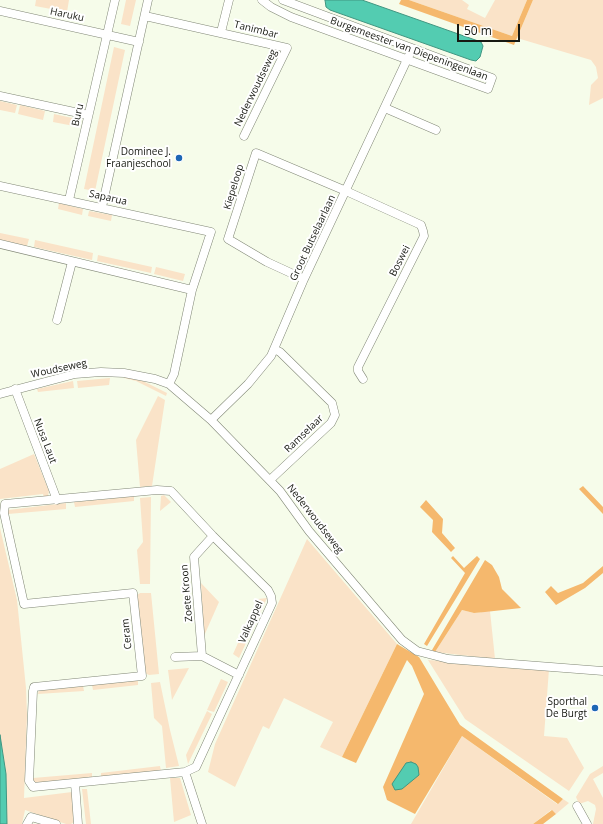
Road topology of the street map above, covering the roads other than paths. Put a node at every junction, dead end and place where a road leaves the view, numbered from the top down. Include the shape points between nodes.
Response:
1 (115, 0) edge
2 (148, 0) edge
3 (229, 0) edge
4 (262, 0) edge
5 (283, 0) edge
6 (0, 11) edge
7 (145, 16) junction
8 (221, 32) junction
9 (107, 34) junction
10 (139, 42) junction
11 (287, 48) joint
12 (412, 49) junction
13 (407, 60) junction
14 (0, 96) edge
15 (385, 108) junction
16 (88, 115) junction
17 (436, 130) dead end
18 (244, 136) dead end
19 (0, 186) edge
20 (346, 191) junction
21 (69, 200) junction
22 (102, 207) junction
23 (0, 244) edge
24 (72, 262) junction
25 (304, 279) junction
26 (192, 290) junction
27 (58, 320) dead end
28 (274, 349) junction
29 (363, 379) dead end
30 (169, 384) junction
31 (15, 389) junction
32 (0, 394) edge
33 (211, 420) junction
34 (270, 480) junction
35 (157, 490) joint
36 (57, 500) junction
37 (213, 536) junction
38 (202, 656) junction
39 (175, 657) dead end
40 (603, 671) edge
41 (239, 675) junction
42 (185, 772) junction
43 (75, 783) junction
44 (577, 806) dead end
45 (27, 824) edge
46 (56, 824) edge
47 (78, 824) edge
48 (202, 824) edge
49 (587, 824) edge

1 - 9 street, Buru
2 - 7 street
3 - 8 street, Tanimbar
4 - 13 street, Burgemeester van Diepeningenlaan via 291,17
5 - 12 street, Burgemeester van Diepeningenlaan
6 - 9 street, Haruku
7 - 8 street, Tanimbar
7 - 10 street
8 - 11 street, Tanimbar
9 - 10 street
9 - 16 street, Buru
10 - 22 street
11 - 18 street, Nederwoudseweg
12 - 13 street, Groot Butselaarlaan
12 - 13 street, Burgemeester van Diepeningenlaan via 492,78 488,89
13 - 15 street, Groot Butselaarlaan
14 - 16 street
15 - 17 street
15 - 20 street, Groot Butselaarlaan
16 - 21 street, Buru
19 - 21 street, Saparua
20 - 25 street, Groot Butselaarlaan
20 - 25 street, Kiepeloop via 256,153 228,239 267,262
20 - 29 street, Boswei via 421,225 424,236 358,367
21 - 22 street, Saparua
22 - 26 street, Saparua via 211,232
23 - 24 street
24 - 26 street
24 - 27 street
25 - 28 street, Groot Butselaarlaan
26 - 30 street via 174,374
28 - 33 street, Groot Butselaarlaan via 248,384
28 - 34 street, Ramselaar via 332,403 335,415 331,423
30 - 31 street, Woudseweg via 124,373 101,372 75,374
30 - 33 street, Nederwoudseweg
31 - 32 street, Woudseweg
31 - 36 street, Nusa Laut
33 - 34 street, Nederwoudseweg
34 - 40 street, Nederwoudseweg via 309,531 397,634 417,651 448,659
35 - 36 street, Ceram
35 - 37 street, Valkappel via 171,491
36 - 43 street, Ceram via 5,504 4,513 24,604 133,593 142,676 34,687 29,781 33,787
37 - 38 street, Zoete Kroon via 194,557
37 - 41 street, Valkappel via 268,590 271,596 272,603
38 - 39 street
38 - 41 street
41 - 42 street, Valkappel via 196,767
42 - 43 street, Ceram
42 - 48 street
43 - 47 street
44 - 49 street
45 - 46 street via 31,817

